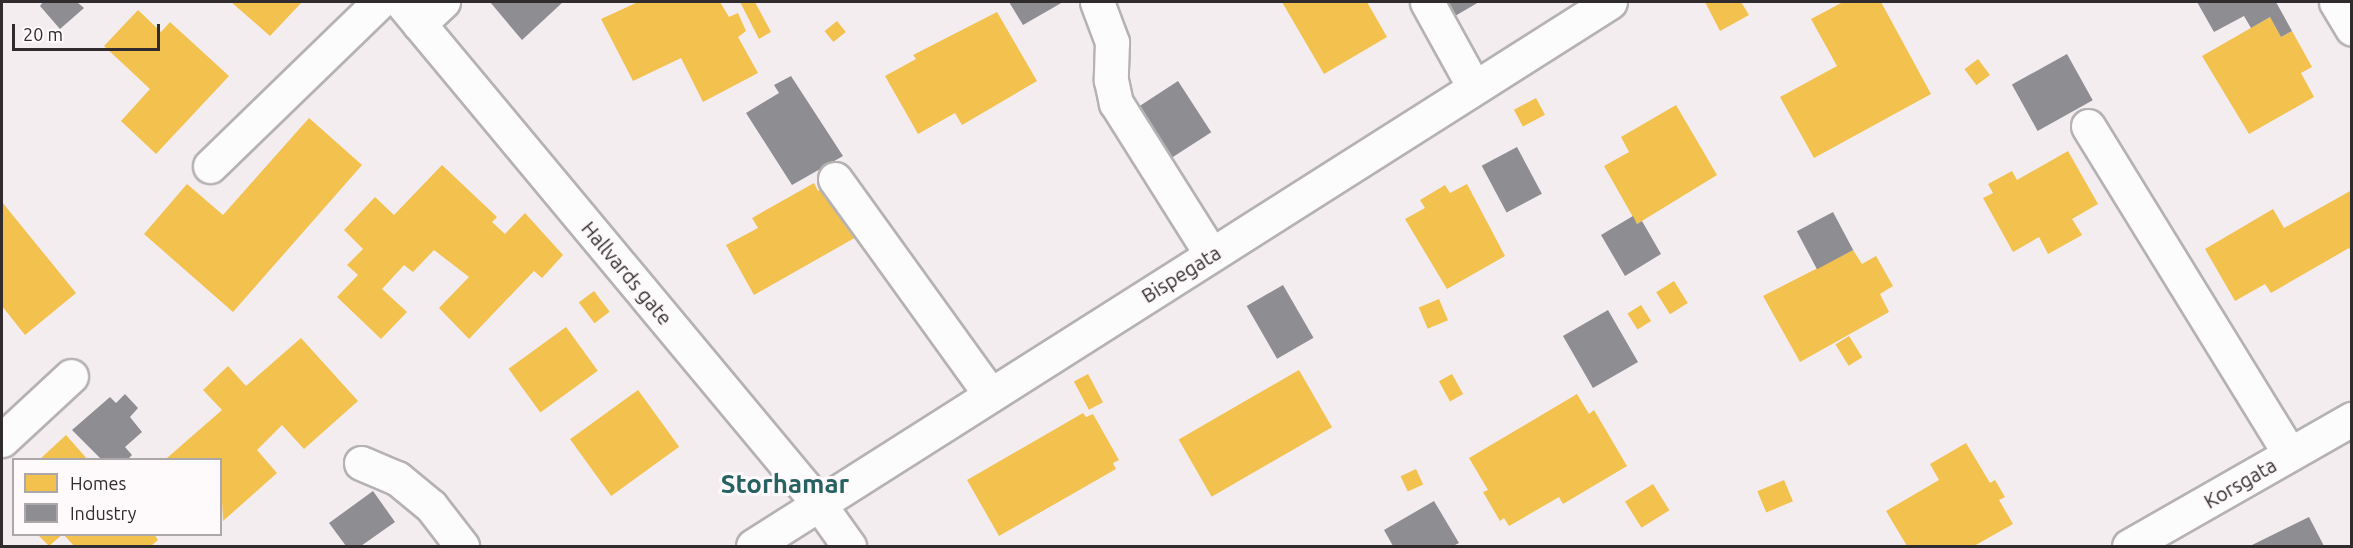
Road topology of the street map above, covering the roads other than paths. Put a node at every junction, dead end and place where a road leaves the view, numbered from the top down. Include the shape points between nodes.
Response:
1 (379, 2) edge
2 (443, 2) edge
3 (1097, 2) edge
4 (1427, 2) edge
5 (1610, 2) edge
6 (2336, 2) edge
7 (410, 13) edge
8 (2352, 29) edge
9 (1474, 87) junction
10 (2088, 126) dead end
11 (210, 166) dead end
12 (835, 178) dead end
13 (1211, 255) junction
14 (71, 376) dead end
15 (991, 395) junction
16 (2352, 419) edge
17 (2, 440) edge
18 (2290, 454) junction
19 (361, 463) dead end
20 (819, 504) junction
21 (462, 546) edge
22 (753, 546) edge
23 (849, 546) edge
24 (2129, 546) edge

1 - 11 street
2 - 7 street
3 - 13 street via 1112,42 1111,80 1116,103
4 - 9 street
5 - 9 street, Bispegata
6 - 8 street
7 - 20 street, Hallvards gate
9 - 13 street, Bispegata
10 - 18 street
12 - 15 street
13 - 15 street, Bispegata
14 - 17 street
15 - 20 street, Bispegata
16 - 18 street, Korsgata
18 - 24 street, Korsgata
19 - 21 street via 397,478 431,506
20 - 22 street, Bispegata
20 - 23 street, Hallvards gate

